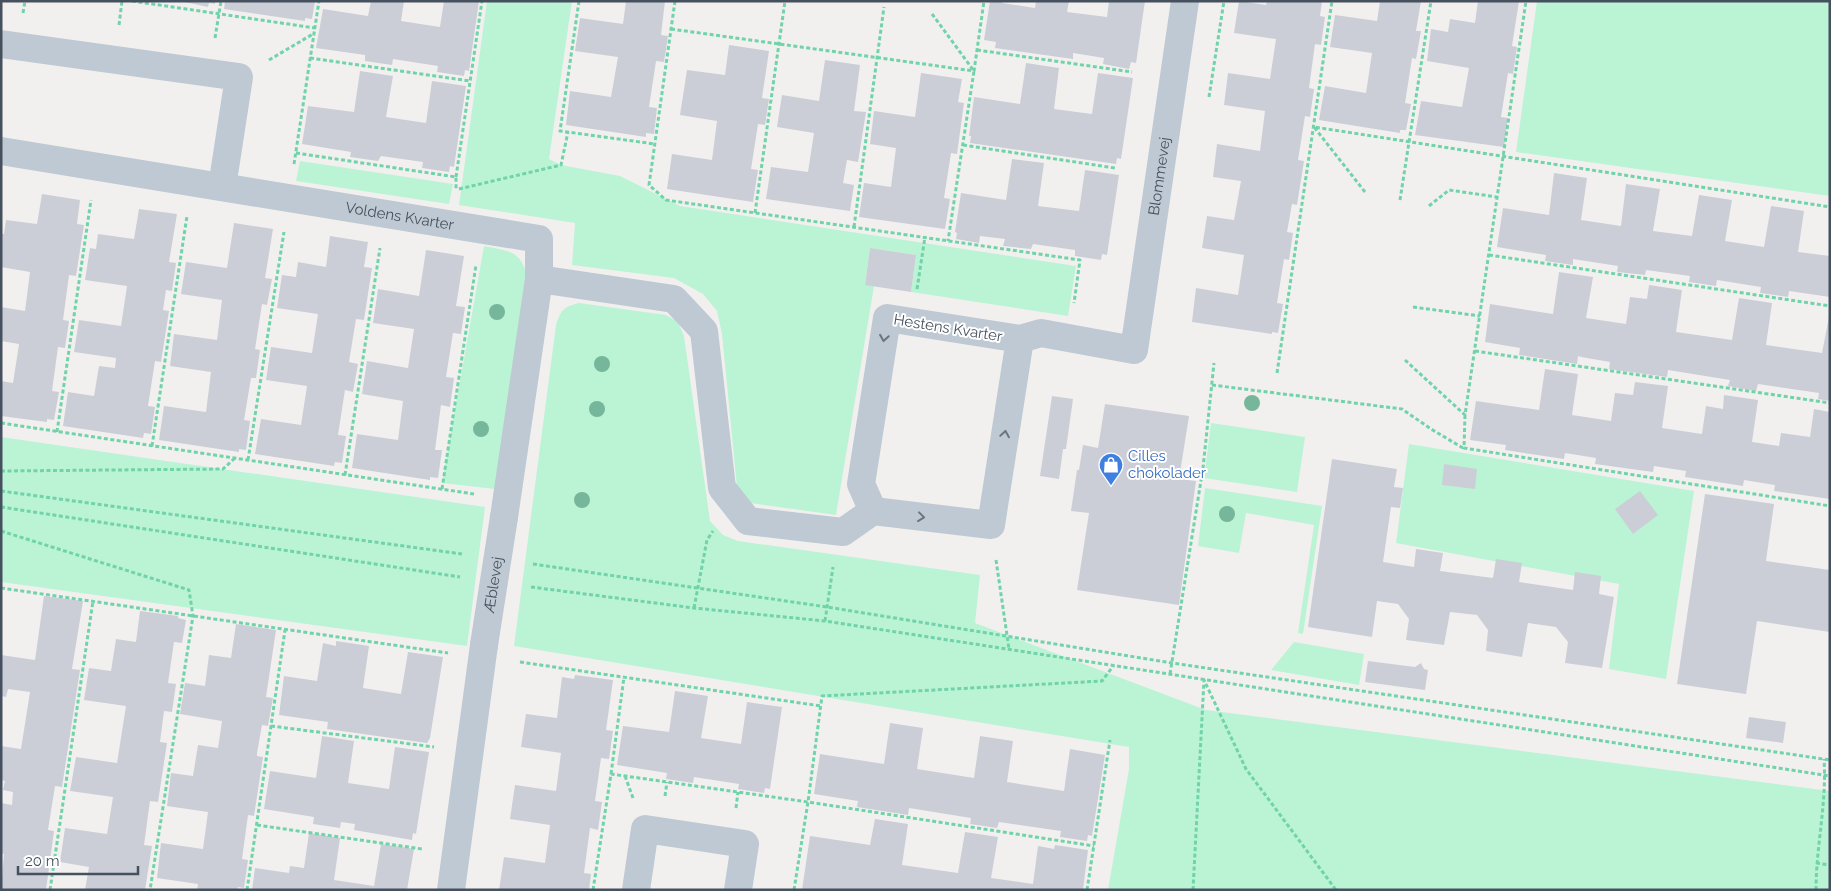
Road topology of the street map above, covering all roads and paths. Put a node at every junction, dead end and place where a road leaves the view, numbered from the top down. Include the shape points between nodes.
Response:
1 (132, 1) edge
2 (221, 1) edge
3 (318, 1) edge
4 (482, 1) edge
5 (579, 1) edge
6 (675, 1) edge
7 (785, 1) edge
8 (984, 1) edge
9 (1185, 1) edge
10 (1332, 1) edge
11 (1431, 1) edge
12 (1526, 1) edge
13 (884, 7) dead end
14 (219, 14) junction
15 (932, 14) dead end
16 (314, 28) junction
17 (671, 28) junction
18 (314, 34) junction
19 (1, 44) edge
20 (779, 44) junction
21 (977, 50) junction
22 (310, 58) junction
23 (877, 58) junction
24 (974, 71) junction
25 (1132, 72) dead end
26 (239, 77) junction
27 (470, 81) junction
28 (1314, 127) junction
29 (568, 132) junction
30 (1409, 142) junction
31 (655, 144) junction
32 (963, 145) junction
33 (1, 151) edge
34 (296, 153) junction
35 (1503, 157) junction
36 (96, 166) junction
37 (1115, 168) dead end
38 (456, 177) junction
39 (192, 182) junction
40 (222, 187) junction
41 (1365, 192) dead end
42 (1497, 197) junction
43 (289, 198) junction
44 (1400, 200) dead end
45 (1429, 206) dead end
46 (1830, 207) edge
47 (755, 213) junction
48 (386, 214) junction
49 (854, 227) junction
50 (925, 237) junction
51 (948, 241) junction
52 (1489, 256) junction
53 (476, 264) dead end
54 (539, 279) junction
55 (1830, 306) edge
56 (1413, 307) dead end
57 (1480, 316) junction
58 (913, 322) junction
59 (1069, 338) junction
60 (1020, 339) junction
61 (1475, 351) junction
62 (1405, 360) dead end
63 (1214, 363) dead end
64 (1277, 373) dead end
65 (1212, 385) junction
66 (1830, 403) edge
67 (1465, 415) junction
68 (1, 423) edge
69 (57, 432) junction
70 (152, 446) junction
71 (1464, 448) junction
72 (235, 458) junction
73 (248, 460) junction
74 (1, 471) edge
75 (345, 475) junction
76 (442, 489) junction
77 (1, 491) edge
78 (1830, 506) edge
79 (1, 507) edge
80 (505, 508) junction
81 (873, 511) junction
82 (991, 525) junction
83 (1, 531) edge
84 (838, 532) junction
85 (707, 540) dead end
86 (469, 555) dead end
87 (526, 563) dead end
88 (461, 577) dead end
89 (531, 586) dead end
90 (1, 588) edge
91 (698, 588) junction
92 (94, 601) junction
93 (694, 608) junction
94 (827, 608) junction
95 (193, 616) junction
96 (825, 621) junction
97 (285, 630) junction
98 (1007, 636) junction
99 (1009, 649) junction
100 (483, 651) junction
101 (520, 662) dead end
102 (1172, 662) junction
103 (1114, 665) junction
104 (1170, 674) junction
105 (624, 677) junction
106 (1204, 680) junction
107 (821, 706) junction
108 (271, 726) junction
109 (1110, 740) dead end
110 (470, 752) junction
111 (1824, 759) junction
112 (1830, 760) edge
113 (611, 774) dead end
114 (1825, 775) junction
115 (1830, 776) edge
116 (808, 802) junction
117 (256, 825) junction
118 (1094, 846) junction
119 (456, 854) junction
120 (1816, 864) junction
121 (1830, 865) edge
122 (50, 890) edge
123 (150, 890) edge
124 (247, 890) edge
125 (451, 890) edge
126 (636, 890) edge
127 (738, 890) edge
128 (794, 890) edge
129 (1087, 890) edge
130 (1193, 890) edge
131 (1336, 890) edge
132 (1816, 890) edge

1 - 14 path
2 - 14 path
3 - 16 path
4 - 27 path
5 - 29 path via 560,131
6 - 17 path
7 - 20 path
8 - 21 path
9 - 59 street, Blommevej via 1134,350
10 - 28 path
11 - 30 path
12 - 35 path
13 - 23 path
14 - 16 path
15 - 24 path
16 - 18 path
17 - 20 path
17 - 31 path
18 - 22 path
18 - 26 path
19 - 26 street
20 - 23 path
20 - 47 path
21 - 24 path
21 - 25 path
22 - 27 path
22 - 34 path
23 - 24 path
23 - 49 path
24 - 32 path
26 - 40 street
27 - 38 path
28 - 30 path
28 - 41 path
28 - 64 path
29 - 31 path
29 - 38 path via 561,165 456,190
30 - 35 path
30 - 44 path
31 - 47 path via 649,186 666,200
32 - 37 path
32 - 51 path
33 - 36 street, Voldens Kvarter
34 - 38 path
34 - 43 path
35 - 42 path
35 - 46 path
36 - 39 street, Voldens Kvarter
36 - 69 path
39 - 40 street, Voldens Kvarter
39 - 70 path
40 - 43 street, Voldens Kvarter
42 - 45 path via 1449,190
42 - 52 path
43 - 48 street, Voldens Kvarter
43 - 73 path
47 - 49 path
48 - 54 street, Voldens Kvarter via 539,239
48 - 75 path
49 - 50 path
50 - 51 path
50 - 58 path
51 - 59 path via 1080,260
52 - 55 path
52 - 57 path
53 - 76 path
54 - 80 street, Æblevej
54 - 84 street via 674,299 704,331 722,488 748,521
56 - 57 path
57 - 61 path
58 - 60 street, Hestens Kvarter
58 -> 81 street, Hestens Kvarter via 887,318 861,484
59 - 60 street via 1041,333
82 -> 60 street, Hestens Kvarter
61 - 66 path
61 - 67 path
62 - 67 path
63 - 65 path
65 - 71 path via 1402,409
65 - 102 path via 1203,468
67 - 71 path
68 - 69 path
69 - 70 path
70 - 72 path
71 - 78 path
72 - 73 path
72 - 74 path via 224,469
73 - 75 path
75 - 76 path
76 - 80 path
77 - 86 path
79 - 88 path
80 - 100 street, Æblevej, bridge
81 -> 82 street
81 - 84 street via 843,532
82 - 98 path
83 - 95 path via 189,590
84 - 94 path
85 - 91 path
87 - 91 path
89 - 93 path
90 - 92 path
91 - 93 path
91 - 94 path
92 - 95 path
92 - 122 path
93 - 96 path
94 - 96 path
94 - 98 path
95 - 97 path
95 - 123 path
96 - 99 path
97 - 100 path
97 - 108 path
98 - 99 path
98 - 102 path
99 - 103 path
100 - 110 street, Æblevej
101 - 105 path
102 - 104 path
102 - 111 path
103 - 104 path
103 - 107 path via 1102,681 822,696
104 - 106 path
105 - 107 path
105 - 113 path
106 - 114 path
106 - 130 path
106 - 131 path via 1246,769
107 - 116 path
108 - 110 path
108 - 117 path
109 - 118 path
110 - 119 street, Æblevej
111 - 112 path
111 - 114 path
114 - 115 path
114 - 120 path
116 - 118 path
116 - 128 path
117 - 119 path
117 - 124 path
118 - 129 path
119 - 125 street, Æblevej
120 - 121 path
120 - 132 path
126 - 127 street via 645,829 745,844

